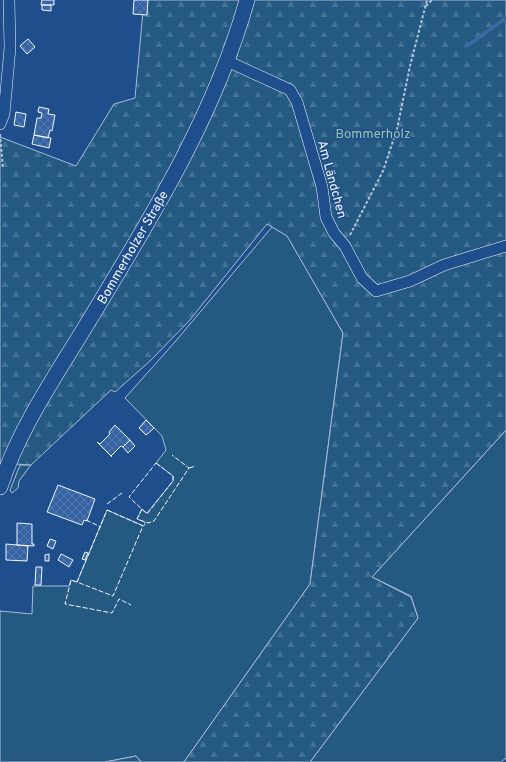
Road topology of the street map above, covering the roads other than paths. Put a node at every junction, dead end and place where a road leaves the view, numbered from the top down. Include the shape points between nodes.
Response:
1 (9, 0) edge
2 (247, 0) edge
3 (227, 61) junction
4 (0, 124) edge
5 (506, 246) edge
6 (0, 487) edge

1 - 4 street via 10,48 4,114
2 - 3 main road, Bommerholzer Straße
3 - 5 street, Am Ländchen via 290,90 297,102 322,187 326,217 362,278 376,291 444,265
3 - 6 main road, Bommerholzer Straße via 192,141 122,266 33,413 12,455

